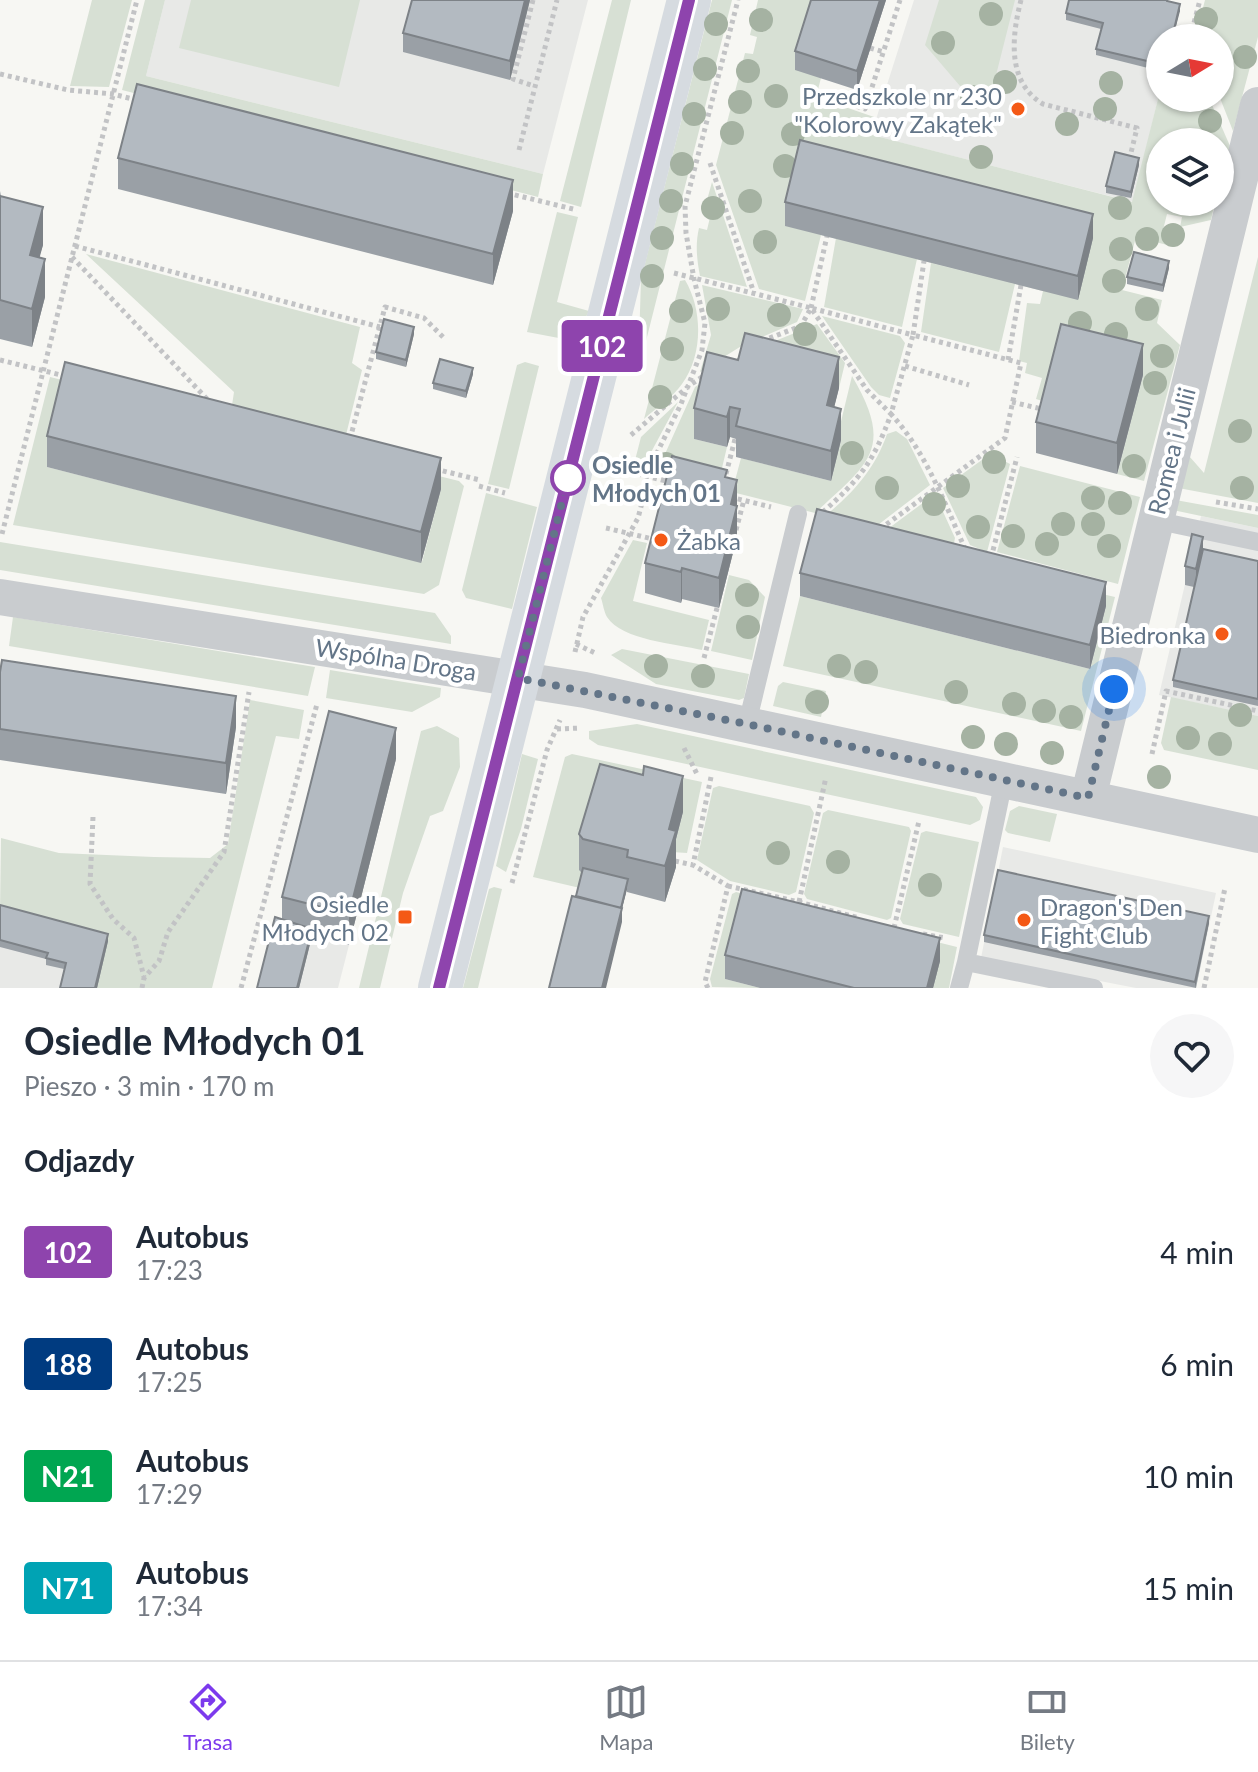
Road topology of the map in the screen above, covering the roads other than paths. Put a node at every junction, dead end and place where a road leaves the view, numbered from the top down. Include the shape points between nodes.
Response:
1 (689, 0) edge
2 (1258, 105) edge
3 (798, 514) road end
4 (1154, 520) junction
5 (1258, 542) edge
6 (0, 597) edge
7 (518, 678) junction
8 (747, 724) junction
9 (1004, 780) junction
10 (1088, 798) junction
11 (1258, 835) edge
12 (968, 953) junction
13 (440, 988) edge
14 (959, 988) edge
15 (1094, 988) edge

1 - 7 street
2 - 4 street, Romea i Julii
3 - 8 lane
4 - 5 lane
4 - 10 street, Romea i Julii
6 - 7 street, Wspólna Droga
7 - 8 street, Wspólna Droga
7 - 13 street
8 - 9 street, Wspólna Droga
9 - 10 street, Wspólna Droga
9 - 12 lane
10 - 11 street, Wspólna Droga
12 - 14 lane
12 - 15 lane

